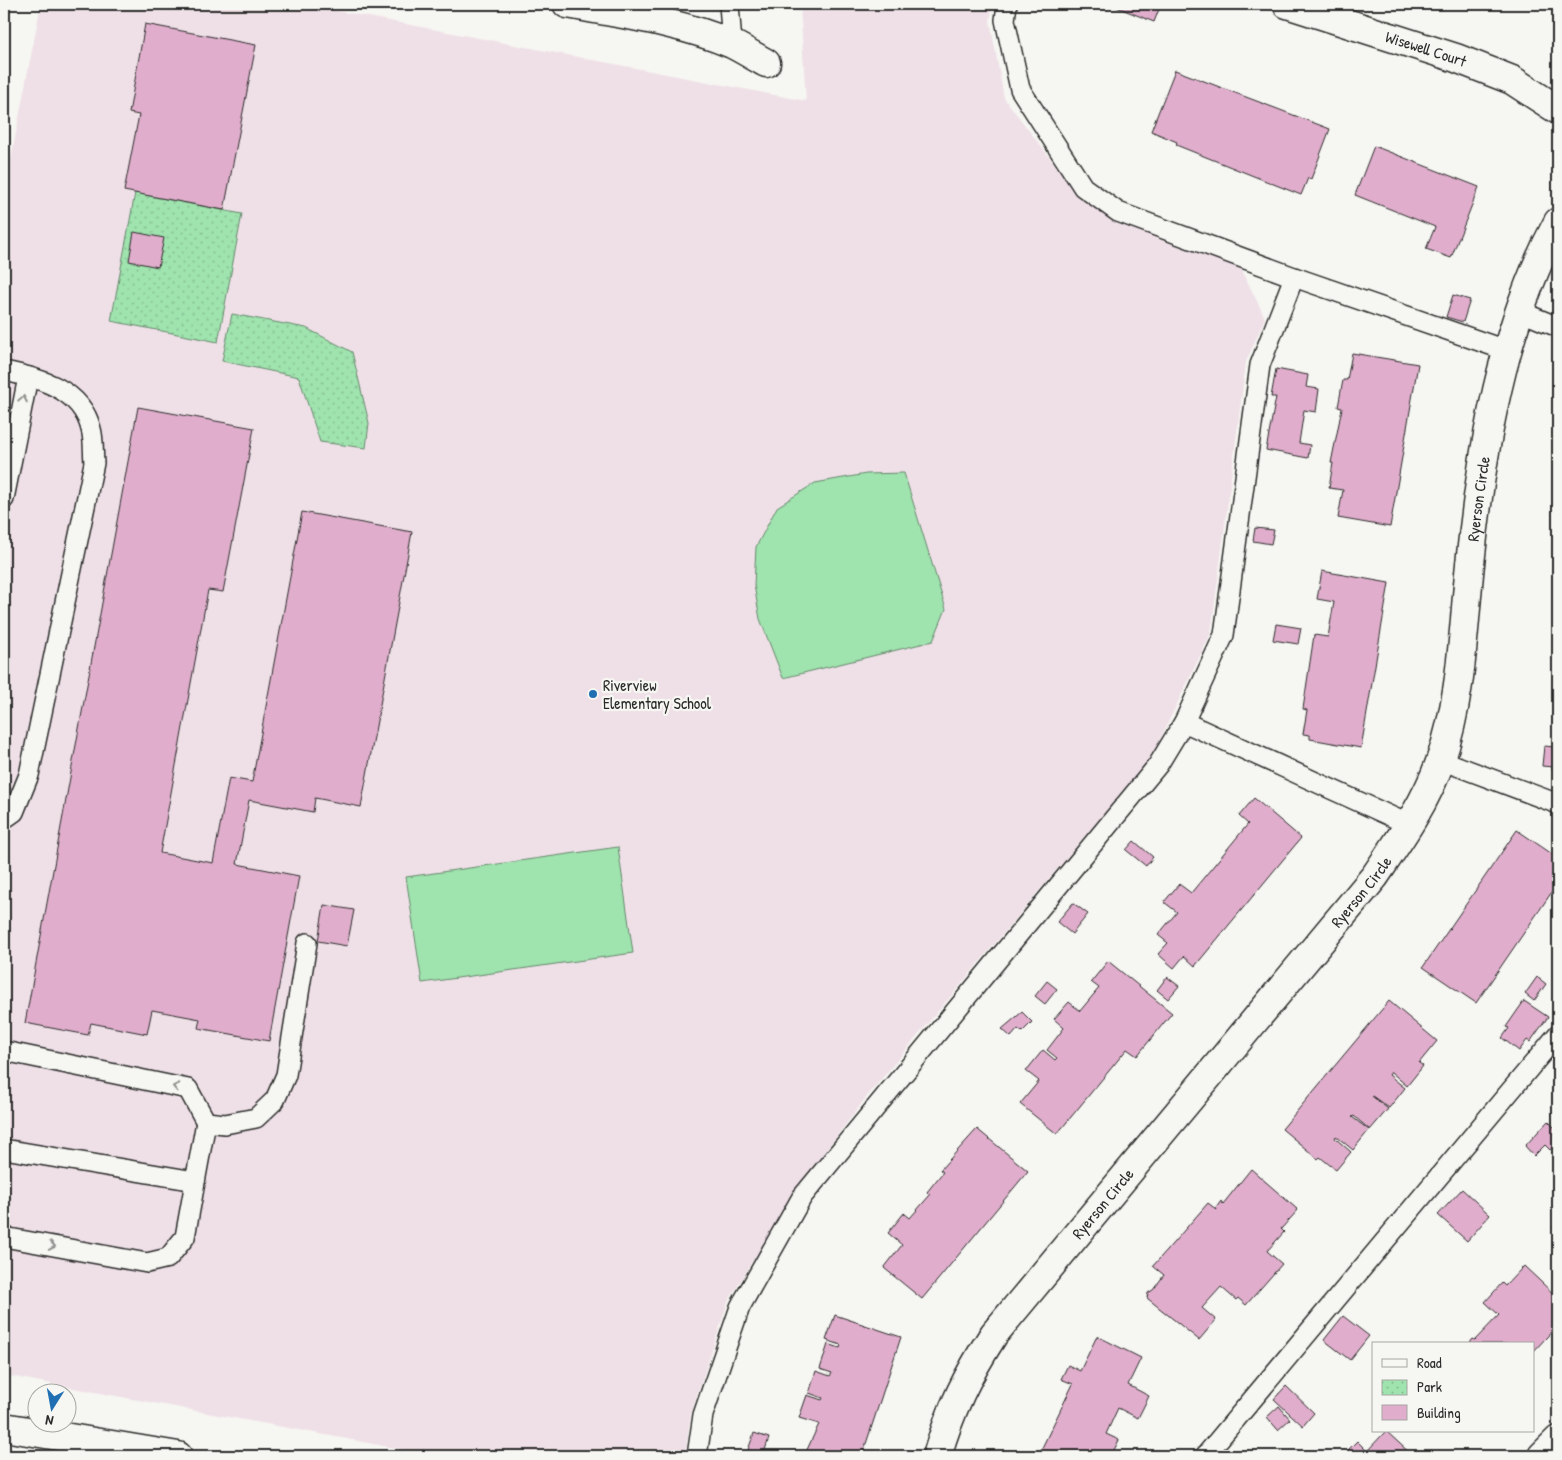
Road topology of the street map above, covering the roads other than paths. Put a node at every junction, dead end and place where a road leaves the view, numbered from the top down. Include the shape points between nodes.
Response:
1 (567, 4) edge
2 (729, 4) edge
3 (1008, 4) edge
4 (1287, 4) edge
5 (732, 44) junction
6 (766, 63) dead end
7 (1558, 110) edge
8 (1558, 222) edge
9 (1294, 277) junction
10 (1519, 311) junction
11 (1558, 327) edge
12 (1508, 351) junction
13 (4, 371) edge
14 (28, 377) junction
15 (4, 499) edge
16 (1184, 722) junction
17 (1441, 760) junction
18 (1558, 804) edge
19 (4, 818) edge
20 (1410, 825) junction
21 (307, 943) dead end
22 (1558, 1034) edge
23 (4, 1051) edge
24 (206, 1122) junction
25 (4, 1148) edge
26 (194, 1181) junction
27 (4, 1237) edge
28 (4, 1427) edge
29 (1558, 1440) edge
30 (142, 1453) edge
31 (178, 1456) edge
32 (697, 1456) edge
33 (937, 1456) edge
34 (1205, 1456) edge
35 (1542, 1456) edge

1 - 5 street via 646,19
2 - 5 lane
3 - 9 lane via 1005,20 1020,90 1083,187 1118,212
4 - 7 street, Wisewell Court via 1456,58 1512,80
5 - 6 street
8 - 10 street, Ryerson Circle via 1541,254
9 - 12 lane
9 - 16 lane via 1260,366 1224,635
10 - 11 lane
10 - 12 street, Ryerson Circle
12 - 17 street, Ryerson Circle via 1488,440 1474,526 1452,722
13 - 14 lane
15 -> 14 lane
14 - 19 lane via 52,384 80,402 91,429 94,463 29,775 14,812
16 - 20 lane
16 - 32 lane via 1158,765 802,1197 740,1307 703,1415
17 - 18 lane
17 - 20 street, Ryerson Circle via 1429,791
20 - 33 street, Ryerson Circle via 1375,876 994,1334 969,1373 949,1416
21 - 24 lane via 286,1075 275,1100 256,1118 226,1124
22 - 34 lane
24 -> 23 lane via 188,1089
24 - 26 lane
25 - 26 lane
27 -> 26 lane via 147,1263 168,1258 184,1237
28 - 30 street
29 - 35 street
30 - 31 street

